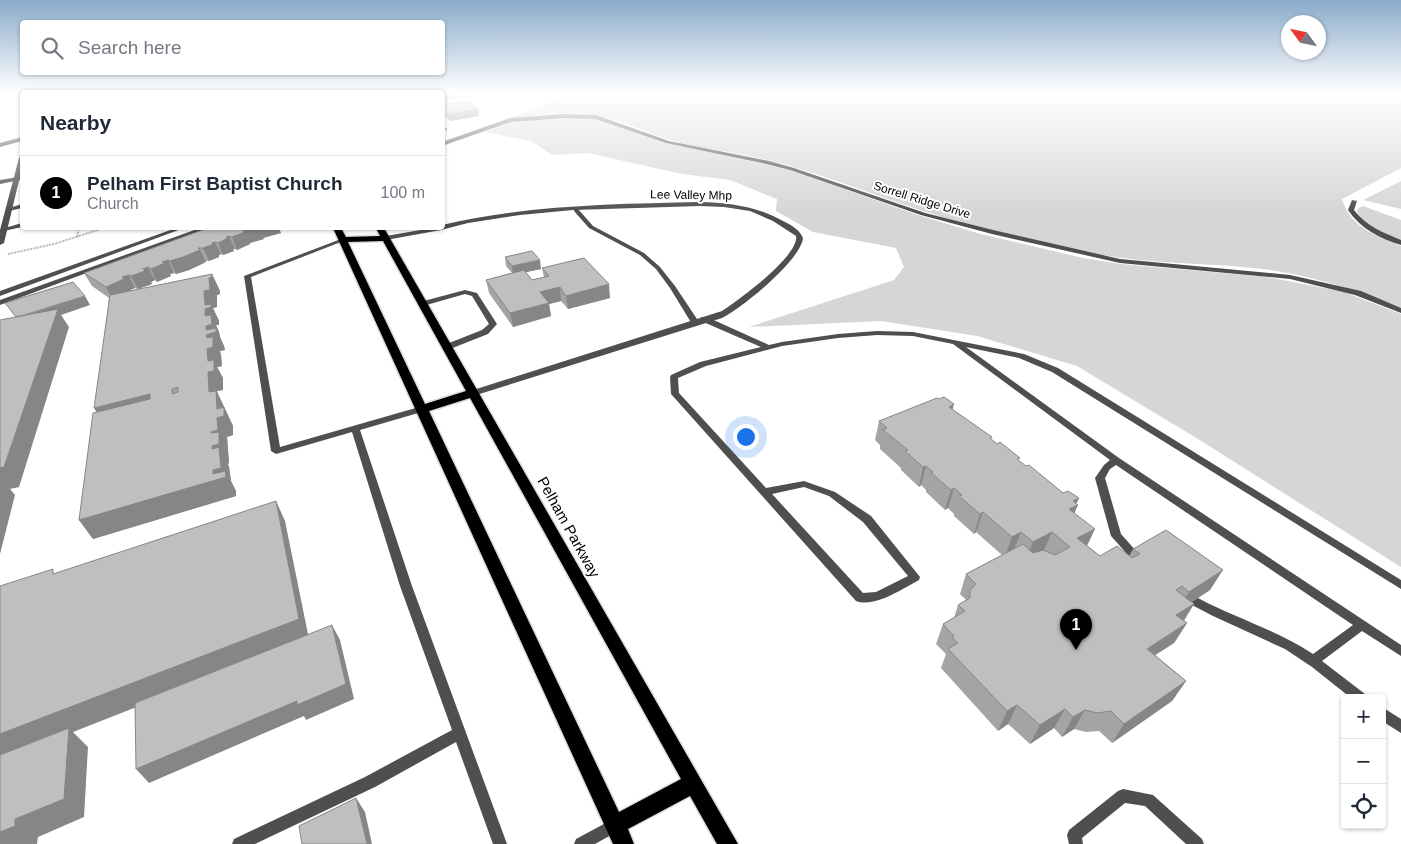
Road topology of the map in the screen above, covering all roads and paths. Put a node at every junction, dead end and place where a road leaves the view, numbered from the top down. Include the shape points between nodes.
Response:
1 (472, 133) edge
2 (643, 133) edge
3 (20, 140) edge
4 (9, 143) junction
5 (445, 143) edge
6 (0, 145) edge
7 (17, 146) dead end
8 (20, 168) edge
9 (18, 178) junction
10 (0, 182) edge
11 (1354, 201) dead end
12 (20, 206) edge
13 (9, 209) junction
14 (576, 210) junction
15 (20, 225) edge
16 (445, 226) edge
17 (4, 229) junction
18 (79, 230) edge
19 (98, 230) edge
20 (176, 230) edge
21 (200, 230) edge
22 (412, 230) edge
23 (383, 233) edge
24 (340, 234) edge
25 (77, 237) junction
26 (0, 243) edge
27 (1401, 243) edge
28 (0, 255) edge
29 (0, 294) edge
30 (0, 303) edge
31 (423, 304) junction
32 (1401, 311) edge
33 (704, 319) junction
34 (695, 322) junction
35 (954, 342) junction
36 (447, 347) junction
37 (768, 348) junction
38 (473, 393) junction
39 (422, 409) junction
40 (354, 428) junction
41 (1116, 460) junction
42 (765, 492) junction
43 (1139, 560) edge
44 (1401, 585) edge
45 (1194, 601) edge
46 (1362, 625) junction
47 (1401, 652) edge
48 (1312, 661) junction
49 (1356, 694) edge
50 (1386, 716) edge
51 (1401, 727) edge
52 (459, 734) junction
53 (693, 782) junction
54 (615, 825) junction
55 (240, 844) edge
56 (500, 844) edge
57 (581, 844) edge
58 (624, 844) edge
59 (728, 844) edge
60 (1076, 844) edge
61 (1197, 844) edge

1 - 5 street, Sorrell Ridge Drive
2 - 32 street, Sorrell Ridge Drive via 668,142 792,169 924,214 992,232 1120,261 1259,273 1316,282 1358,293
3 - 4 street
4 - 6 street
4 - 7 street
8 - 9 street
9 - 10 lane
9 - 13 street
11 - 27 street via 1351,210 1355,218
12 - 13 lane
13 - 17 street
14 - 16 street, Lee Valley Mhp via 499,214
14 - 33 street, Lee Valley Mhp via 616,206 736,207 767,215 799,236 798,246 761,286 724,314
14 - 34 lane via 591,227 642,254 658,268
15 - 17 lane
17 - 26 street
18 - 25 path
19 - 25 path
20 - 29 street
21 - 30 street
22 - 23 street, Lee Valley Mhp
23 - 24 main road
23 - 31 main road, Pelham Parkway
24 - 39 main road
24 - 40 lane via 247,276 276,451
25 - 28 path
31 - 36 main road, Pelham Parkway
31 - 36 lane via 466,292 475,294 493,324 485,332
33 - 34 street, Lee Valley Mhp
33 - 37 lane
34 - 38 street, Lee Valley Mhp
35 - 37 lane via 913,334 877,333
35 - 41 lane
35 - 44 lane via 1021,356 1055,370
36 - 38 main road, Pelham Parkway
37 - 42 lane via 703,364 674,377 675,394
38 - 39 main road
38 - 53 main road, Pelham Parkway
39 - 40 lane
39 - 54 main road
40 - 52 lane
41 - 43 lane via 1100,478 1116,536
41 - 46 lane
42 - 42 lane via 860,598 878,596 915,577 867,519 832,494 804,484
45 - 48 lane via 1268,634
46 - 47 lane
46 - 48 lane
48 - 49 lane
50 - 51 lane
52 - 55 lane via 370,782
52 - 56 lane
53 - 54 main road
53 - 59 main road, Pelham Parkway
54 - 57 lane
54 - 58 main road
60 - 61 lane via 1074,835 1123,796 1148,800

